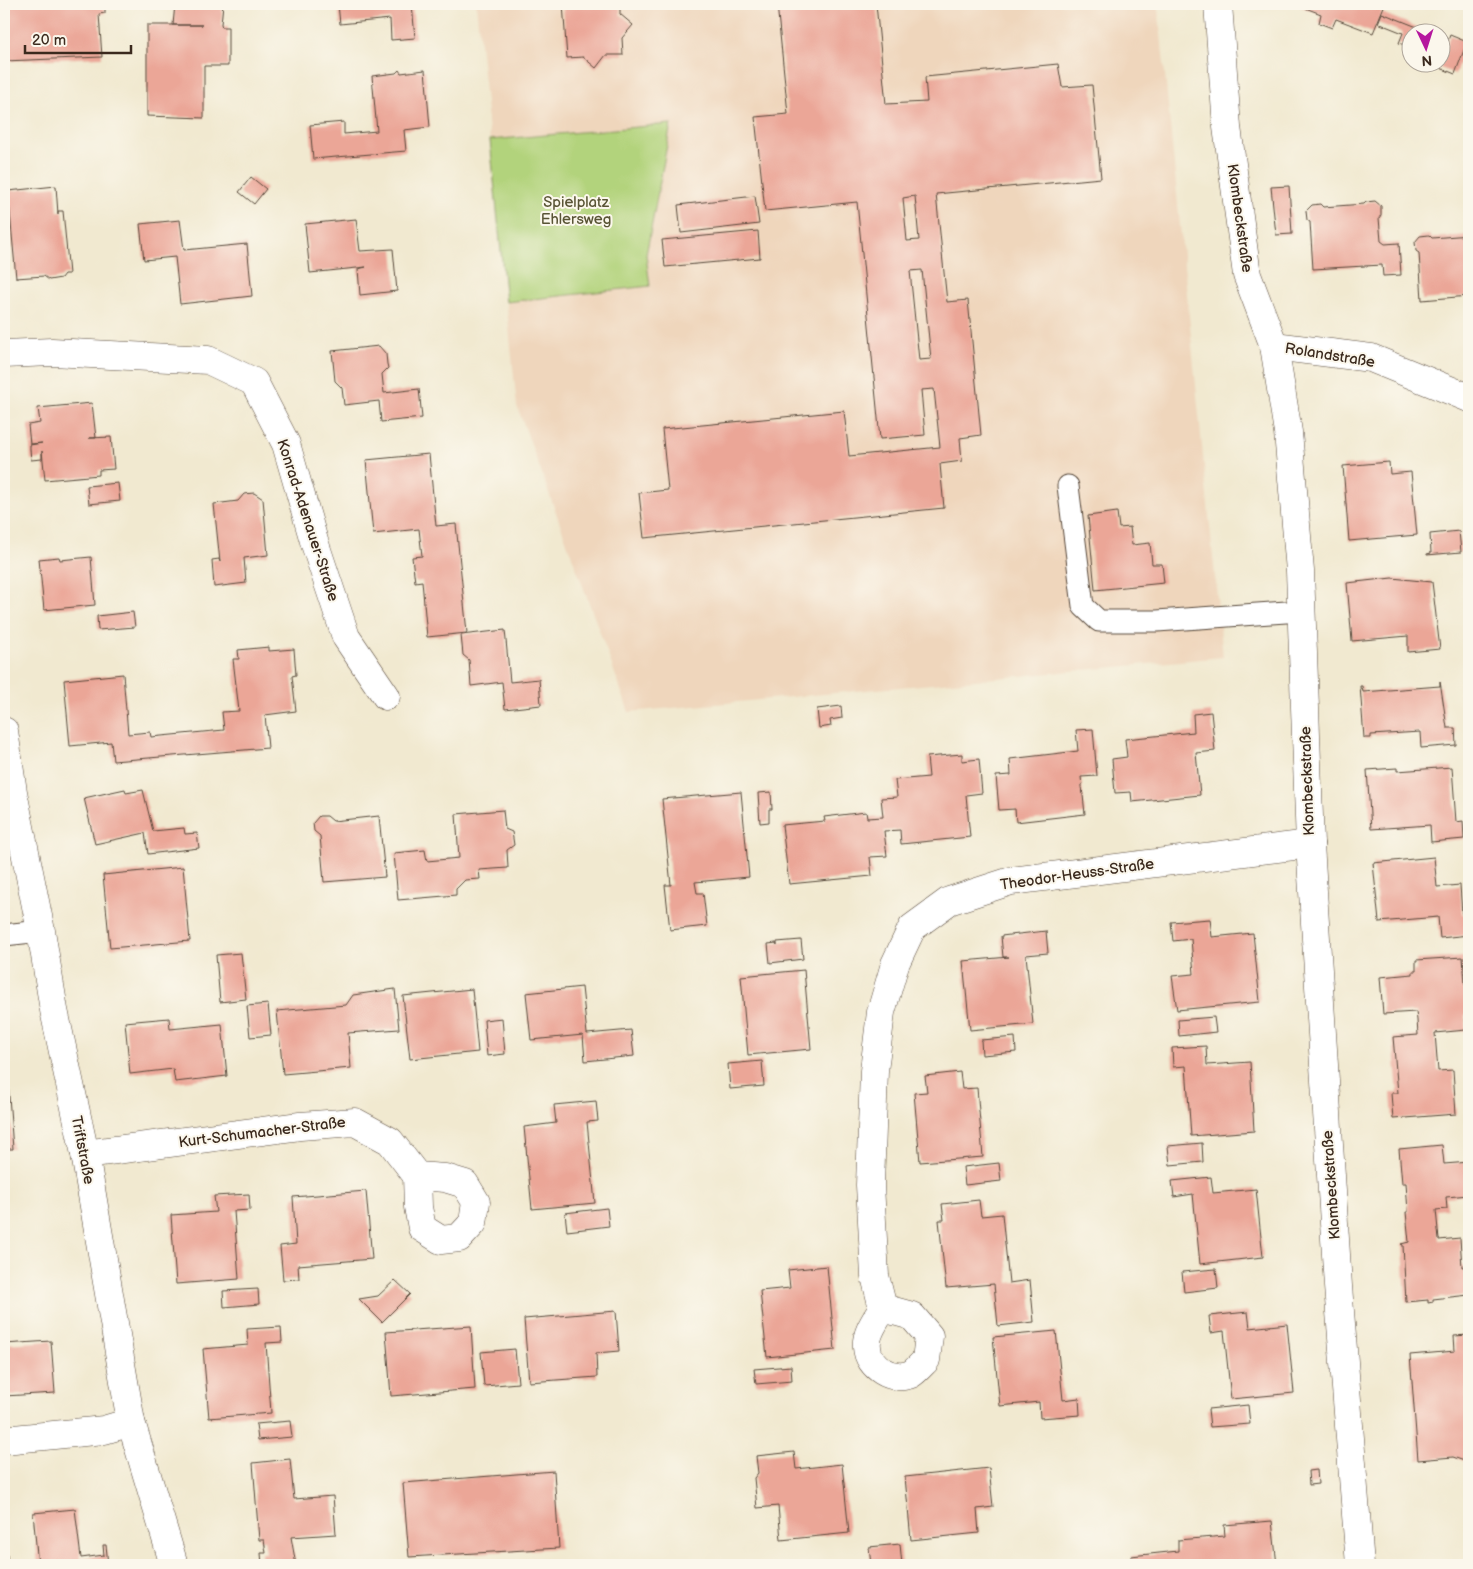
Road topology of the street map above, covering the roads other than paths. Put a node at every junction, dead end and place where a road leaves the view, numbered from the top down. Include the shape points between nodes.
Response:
1 (1218, 4) edge
2 (1274, 346) junction
3 (4, 354) edge
4 (1469, 398) edge
5 (1068, 486) dead end
6 (1302, 611) junction
7 (386, 696) dead end
8 (4, 731) edge
9 (1310, 844) junction
10 (41, 931) junction
11 (4, 935) edge
12 (85, 1154) junction
13 (417, 1176) dead end
14 (883, 1308) dead end
15 (131, 1422) junction
16 (4, 1440) edge
17 (174, 1565) edge
18 (1360, 1565) edge

1 - 2 street, Klombeckstraße via 1227,127 1247,275
2 - 4 street, Rolandstraße via 1370,358
2 - 6 street, Klombeckstraße via 1288,432
3 - 7 street, Konrad-Adenauer-Straße via 52,352 208,360 254,382 286,444 346,637
5 - 6 lane via 1083,606 1099,621 1157,621
6 - 9 street, Klombeckstraße
8 - 10 street, Triftstraße
9 - 14 street, Theodor-Heuss-Straße via 1011,880 949,901 912,928 895,964 881,1012 874,1071 870,1185 876,1276
9 - 18 street, Klombeckstraße via 1338,1286
10 - 11 lane
10 - 12 street, Triftstraße via 54,1010
12 - 13 street, Kurt-Schumacher-Straße via 300,1126 355,1122 390,1141
12 - 15 street, Triftstraße
15 - 16 street via 104,1430
15 - 17 street, Triftstraße

